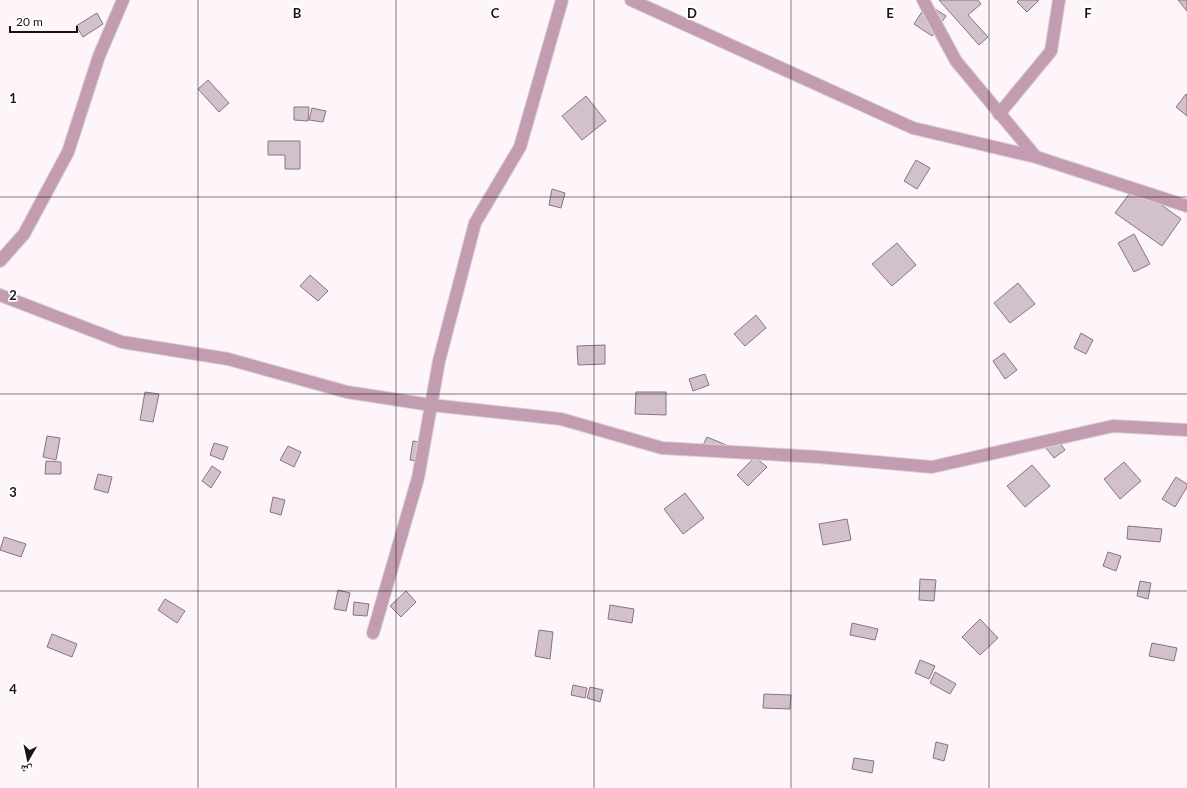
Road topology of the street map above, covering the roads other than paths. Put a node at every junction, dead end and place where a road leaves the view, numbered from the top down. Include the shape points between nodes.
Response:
1 (123, 0) edge
2 (562, 0) edge
3 (631, 0) edge
4 (923, 0) edge
5 (1060, 0) edge
6 (999, 114) junction
7 (1036, 157) junction
8 (1187, 206) edge
9 (0, 261) edge
10 (0, 295) edge
11 (431, 405) junction
12 (1187, 430) edge
13 (373, 633) dead end

1 - 9 street via 100,56 68,152 24,234
2 - 11 street via 520,147 475,223 439,361
3 - 7 street via 913,128
4 - 6 street via 956,62
5 - 6 street via 1051,51
6 - 7 street
7 - 8 street
10 - 11 street via 122,342 228,359 347,392
11 - 12 street via 561,419 662,448 819,457 932,467 1113,426
11 - 13 street via 418,478

